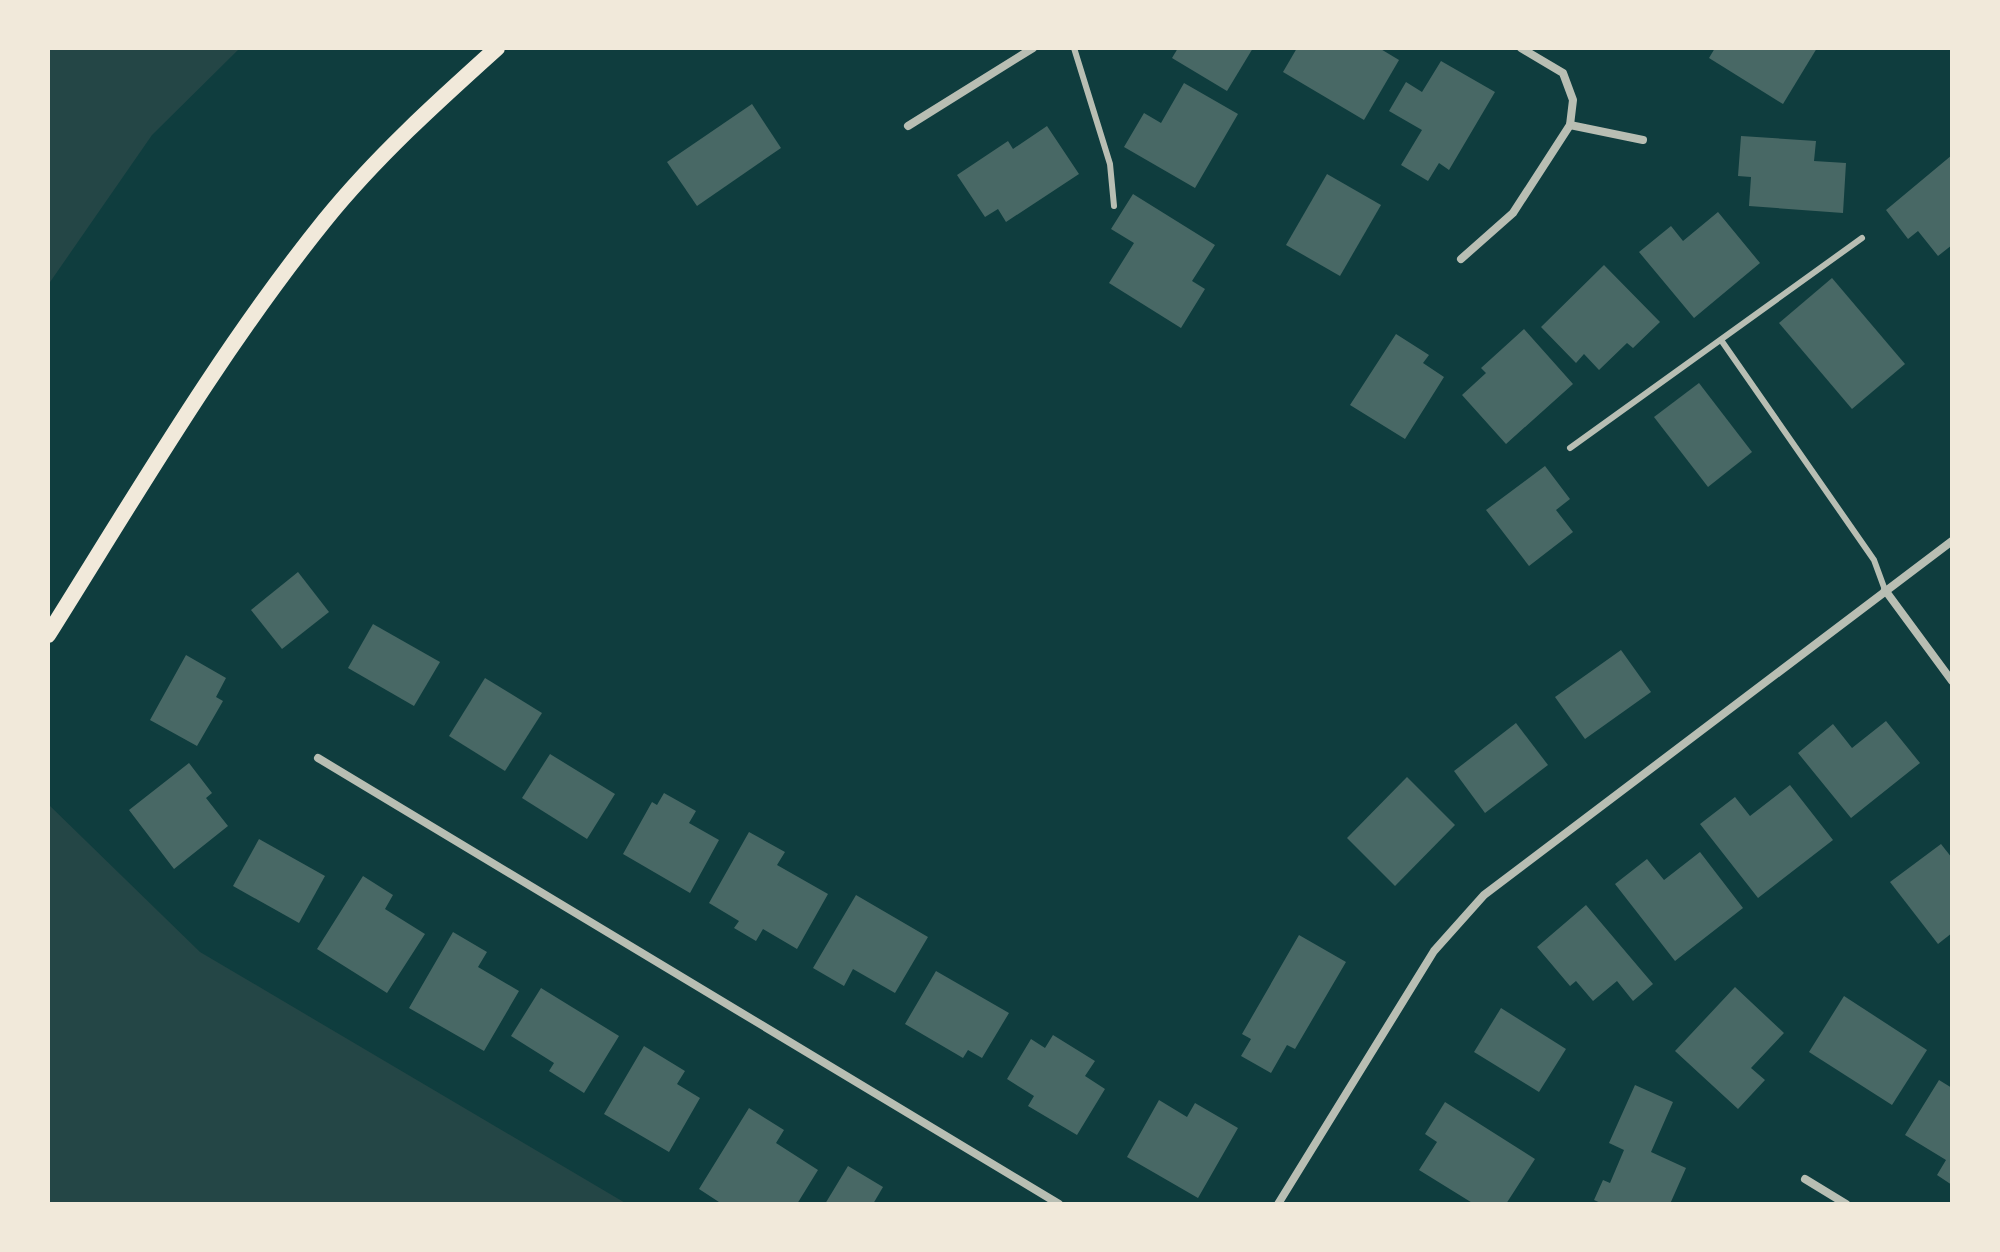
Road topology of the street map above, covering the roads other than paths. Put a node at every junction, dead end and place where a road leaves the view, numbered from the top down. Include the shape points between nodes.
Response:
1 (497, 48) edge
2 (1033, 48) edge
3 (1074, 48) edge
4 (1521, 48) edge
5 (1570, 125) junction
6 (908, 126) dead end
7 (1643, 140) dead end
8 (1114, 206) dead end
9 (1862, 238) dead end
10 (1461, 259) dead end
11 (1721, 340) junction
12 (1570, 448) dead end
13 (1952, 541) edge
14 (1885, 590) junction
15 (48, 635) edge
16 (1952, 681) edge
17 (318, 758) dead end
18 (1805, 1179) dead end
19 (1059, 1204) edge
20 (1278, 1204) edge
21 (1846, 1204) edge

1 - 15 main road via 436,103 326,220 190,410
2 - 6 street
3 - 8 lane via 1110,164
4 - 5 street via 1563,73 1573,100
5 - 7 street
5 - 10 street via 1513,213
9 - 11 lane
11 - 12 lane
11 - 14 lane via 1874,560
13 - 14 street
14 - 16 street
14 - 20 street via 1484,895 1434,951
17 - 19 street
18 - 21 street

